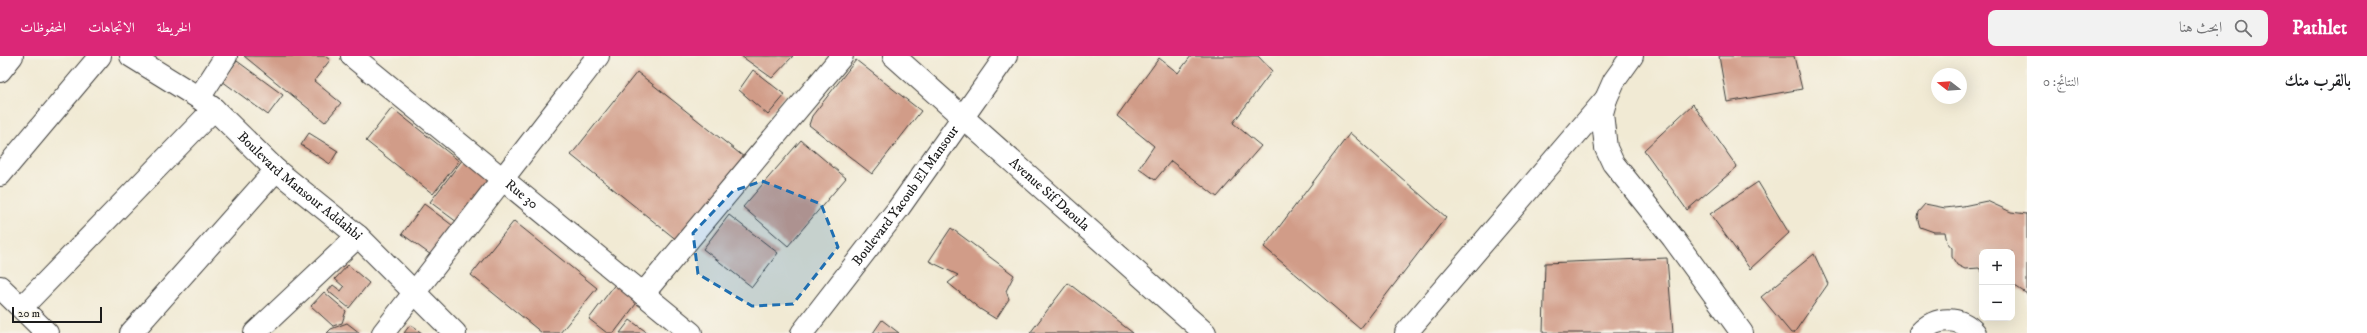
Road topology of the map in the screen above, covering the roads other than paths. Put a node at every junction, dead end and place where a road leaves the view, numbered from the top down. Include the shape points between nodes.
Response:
1 (12, 56) edge
2 (100, 56) edge
3 (131, 56) edge
4 (226, 56) edge
5 (352, 56) edge
6 (598, 56) edge
7 (842, 56) edge
8 (894, 56) edge
9 (1006, 56) edge
10 (1632, 56) edge
11 (0, 71) edge
12 (1606, 99) junction
13 (207, 104) junction
14 (963, 116) junction
15 (276, 170) junction
16 (0, 174) edge
17 (504, 180) junction
18 (358, 236) junction
19 (0, 287) edge
20 (416, 292) junction
21 (643, 294) junction
22 (22, 307) junction
23 (47, 333) edge
24 (131, 333) edge
25 (255, 333) edge
26 (382, 333) edge
27 (455, 333) edge
28 (691, 333) edge
29 (802, 333) edge
30 (1205, 333) edge
31 (1406, 333) edge
32 (1742, 333) edge
33 (1920, 333) edge
34 (1975, 333) edge

1 - 11 street
2 - 16 street
3 - 13 street, Boulevard Mansour Addahbi
4 - 13 street
5 - 17 street, Rue 30
6 - 17 street
7 - 21 street
8 - 14 street, Avenue Sif Daoula
9 - 14 street, Boulevard Yacoub El Mansour
10 - 12 street via 1614,81
12 - 31 street
12 - 32 street via 1602,113 1603,131 1606,148 1613,163 1673,238
13 - 15 street, Boulevard Mansour Addahbi
13 - 22 street
14 - 29 street, Boulevard Yacoub El Mansour via 898,209
14 - 30 street, Avenue Sif Daoula
15 - 18 street, Boulevard Mansour Addahbi
15 - 24 street
17 - 20 street
17 - 21 street, Rue 30
18 - 20 street, Boulevard Mansour Addahbi
18 - 25 street
19 - 22 street
20 - 26 street
20 - 27 street, Boulevard Mansour Addahbi
21 - 28 street, Rue 30
22 - 23 street
33 - 34 street via 1935,322 1947,319 1969,326

